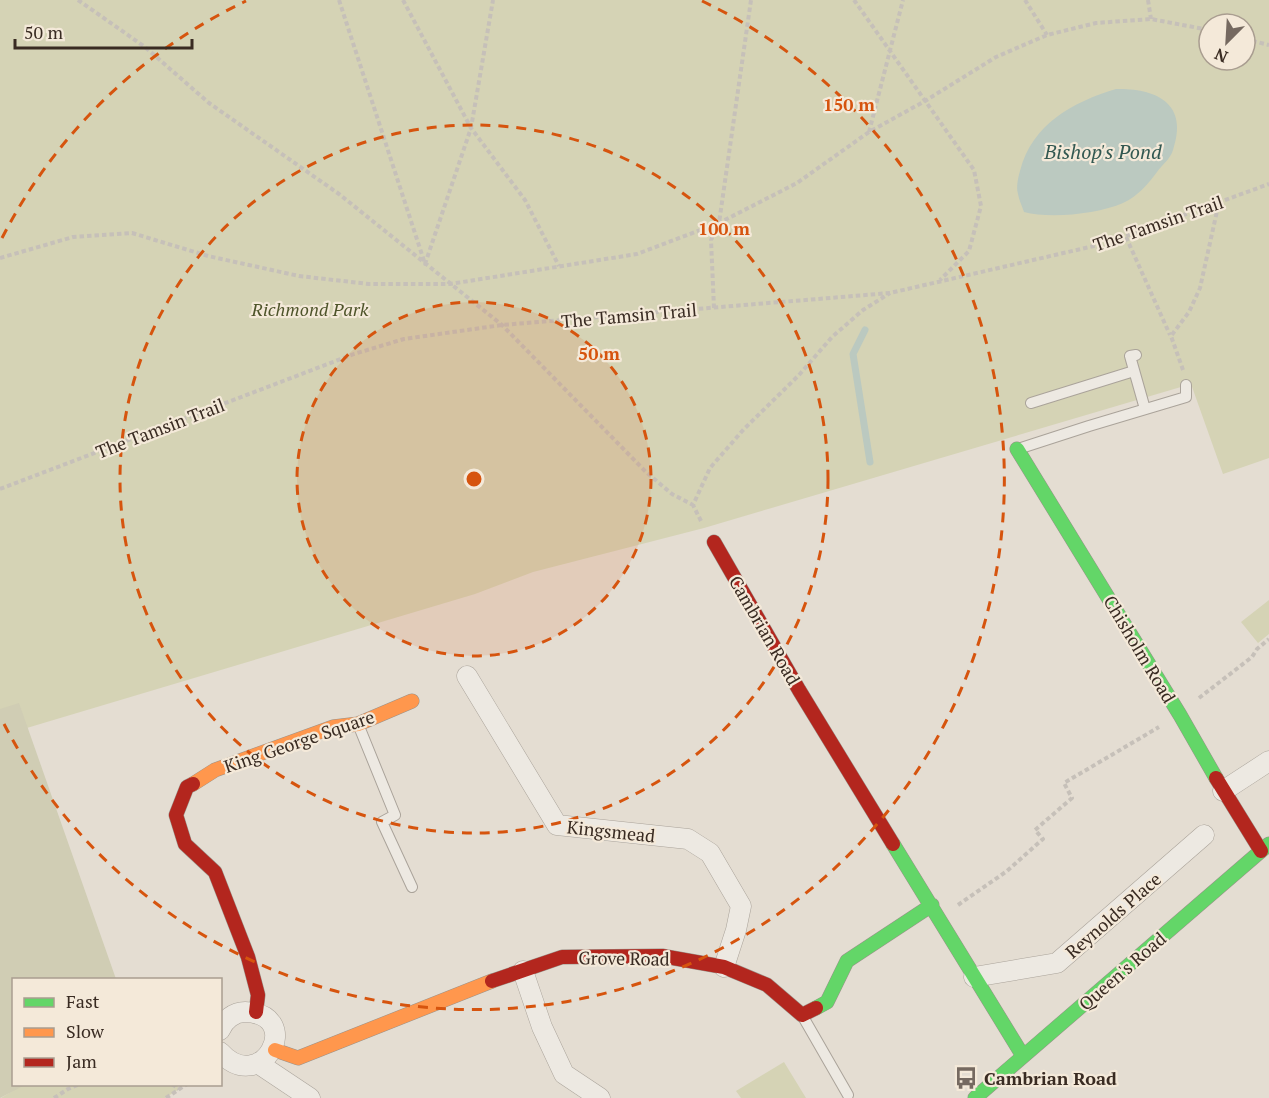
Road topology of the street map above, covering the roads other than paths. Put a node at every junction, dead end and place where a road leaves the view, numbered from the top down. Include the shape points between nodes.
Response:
1 (1136, 355) dead end
2 (1134, 371) junction
3 (1186, 385) road end
4 (1031, 403) dead end
5 (1145, 409) junction
6 (1017, 449) joint
7 (714, 542) road end
8 (467, 676) dead end
9 (412, 701) dead end
10 (358, 724) junction
11 (1269, 761) edge
12 (1223, 791) junction
13 (1204, 835) dead end
14 (1265, 847) edge
15 (412, 887) dead end
16 (932, 905) junction
17 (724, 967) junction
18 (523, 971) junction
19 (974, 977) junction
20 (256, 1012) junction
21 (802, 1015) junction
22 (222, 1028) edge
23 (275, 1050) junction
24 (222, 1054) edge
25 (1023, 1056) junction
26 (262, 1065) junction
27 (848, 1095) dead end
28 (310, 1098) edge
29 (600, 1098) edge
30 (975, 1098) edge

1 - 2 lane via 1130,356
2 - 4 lane
2 - 5 lane
3 - 5 lane via 1186,398
5 - 6 lane
6 - 12 street, Chisholm Road
7 - 16 street, Cambrian Road via 799,690
8 - 17 street, Kingsmead via 557,825 688,839 710,853 741,906
9 - 10 street, King George Square
10 - 15 lane via 395,815 382,822
10 - 20 street, King George Square via 333,727 215,770 187,787 176,815 185,844 215,872 248,957 258,995
11 - 12 street
12 - 14 street, Chisholm Road
13 - 19 street, Reynolds Place via 1058,963
14 - 25 street, Queen's Road
16 - 19 street, Cambrian Road
16 - 21 street via 847,961 827,1002
17 - 18 street, Grove Road via 662,956 591,956 562,957
17 - 21 street, Grove Road via 767,985
18 - 23 street, Grove Road via 298,1058
18 - 29 street via 542,1027 564,1074
19 - 25 street, Cambrian Road
20 - 22 street via 232,1016
20 - 23 street via 274,1028
21 - 27 lane
23 - 26 street
24 - 26 street via 236,1067
25 - 30 street, Queen's Road
26 - 28 street

